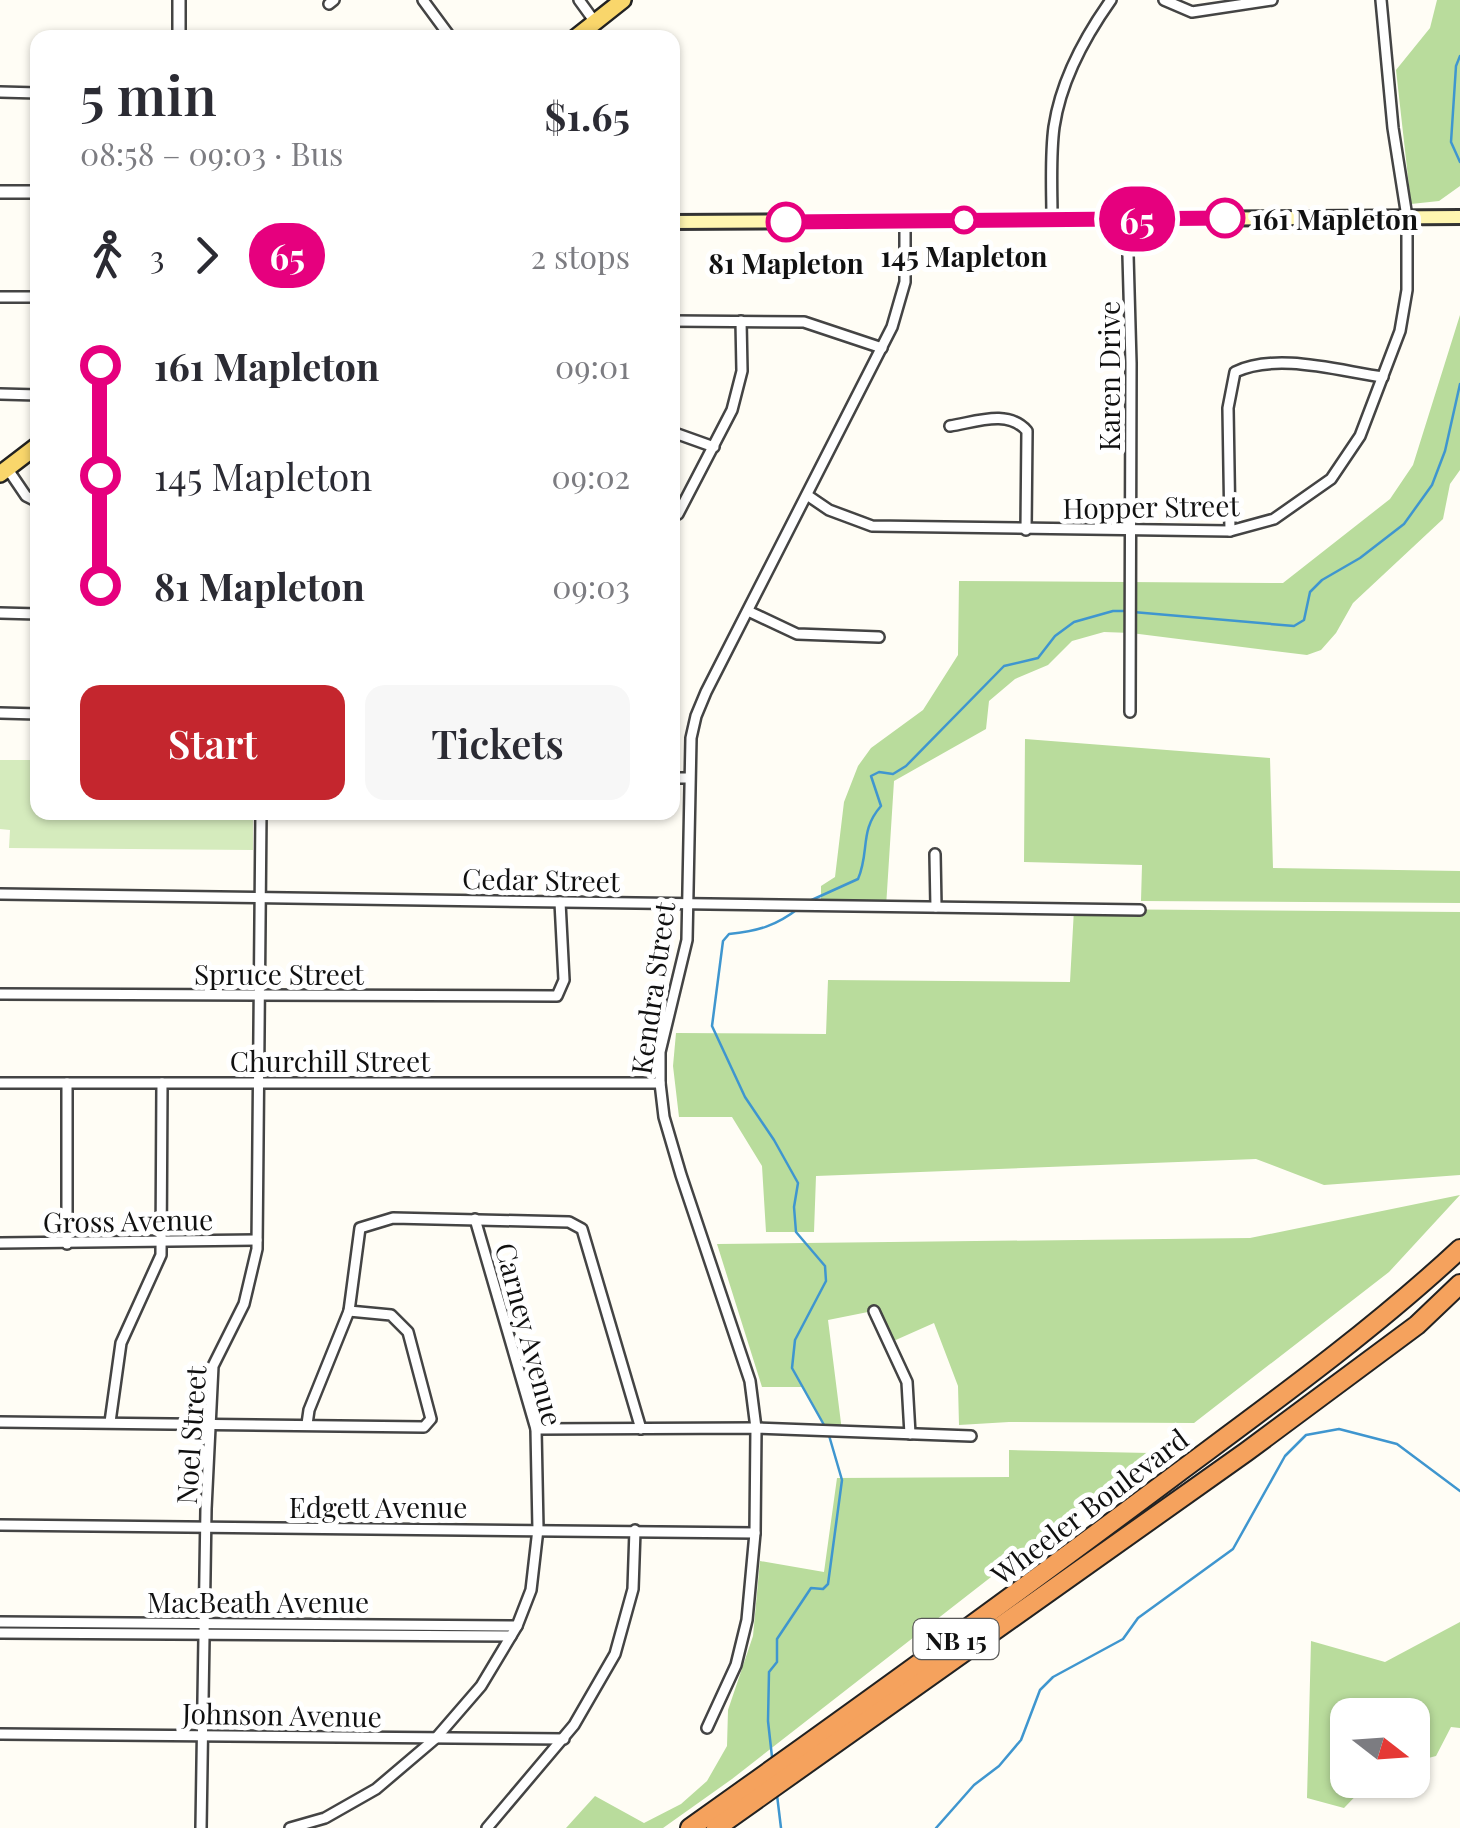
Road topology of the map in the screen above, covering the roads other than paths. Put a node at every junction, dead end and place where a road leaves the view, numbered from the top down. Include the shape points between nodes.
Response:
1 (179, 0) edge
2 (424, 0) edge
3 (579, 0) edge
4 (623, 0) edge
5 (1111, 0) edge
6 (1164, 0) edge
7 (1272, 0) edge
8 (1382, 0) edge
9 (594, 22) junction
10 (179, 30) edge
11 (445, 30) edge
12 (584, 30) edge
13 (0, 92) edge
14 (30, 93) edge
15 (0, 192) edge
16 (30, 192) edge
17 (1460, 217) edge
18 (1407, 218) junction
19 (1127, 219) junction
20 (1052, 220) junction
21 (905, 221) junction
22 (680, 222) edge
23 (0, 297) edge
24 (30, 297) edge
25 (680, 321) edge
26 (741, 321) junction
27 (882, 348) junction
28 (1383, 377) junction
29 (0, 394) edge
30 (30, 395) edge
31 (950, 426) dead end
32 (680, 435) edge
33 (714, 447) junction
34 (30, 452) edge
35 (4, 471) edge
36 (807, 495) junction
37 (30, 498) edge
38 (680, 510) edge
39 (1026, 530) junction
40 (1131, 531) junction
41 (1230, 532) junction
42 (748, 611) junction
43 (0, 613) edge
44 (30, 614) edge
45 (879, 637) dead end
46 (1130, 712) dead end
47 (0, 713) edge
48 (30, 714) edge
49 (680, 778) edge
50 (689, 778) junction
51 (261, 820) edge
52 (935, 854) dead end
53 (0, 894) edge
54 (261, 898) junction
55 (560, 902) junction
56 (688, 904) junction
57 (936, 907) junction
58 (1140, 910) dead end
59 (0, 994) edge
60 (260, 996) junction
61 (258, 1082) junction
62 (0, 1083) edge
63 (162, 1083) junction
64 (660, 1083) junction
65 (66, 1087) junction
66 (475, 1218) junction
67 (257, 1240) junction
68 (0, 1243) edge
69 (162, 1243) junction
70 (66, 1244) junction
71 (1460, 1249) edge
72 (1460, 1284) edge
73 (874, 1311) dead end
74 (350, 1312) junction
75 (0, 1422) edge
76 (110, 1422) junction
77 (208, 1422) junction
78 (307, 1424) junction
79 (640, 1428) junction
80 (756, 1428) junction
81 (536, 1429) junction
82 (910, 1434) junction
83 (971, 1436) dead end
84 (0, 1525) edge
85 (206, 1528) junction
86 (538, 1529) junction
87 (636, 1530) junction
88 (755, 1533) junction
89 (0, 1622) edge
90 (516, 1626) junction
91 (40, 1628) junction
92 (205, 1629) junction
93 (0, 1632) edge
94 (511, 1636) junction
95 (708, 1728) dead end
96 (0, 1734) edge
97 (202, 1735) junction
98 (436, 1738) junction
99 (564, 1739) junction
100 (201, 1828) edge
101 (290, 1828) edge
102 (487, 1828) edge
103 (690, 1828) edge
104 (716, 1828) edge

1 - 10 street
2 - 11 street
3 - 9 street
4 - 9 main road
5 - 20 street via 1078,54 1059,104
6 - 7 street via 1192,12
8 - 18 street, Hopper Street
9 - 12 main road
13 - 14 street
15 - 16 street
17 - 18 main road
18 - 19 main road
18 - 28 street, Hopper Street via 1407,290
19 - 20 main road
19 - 40 street, Karen Drive
20 - 21 main road
21 - 22 main road
21 - 27 street, Kendra Street via 906,282
23 - 24 street
25 - 26 street
26 - 27 street via 804,322
26 - 33 street via 742,371
27 - 36 street, Kendra Street
28 - 41 street, Hopper Street via 1360,436 1331,479 1274,519
28 - 41 street via 1286,364 1235,372 1228,408
29 - 30 street
31 - 39 street via 1006,418 1027,431
32 - 33 street
33 - 38 street
34 - 35 main road
35 - 37 street
36 - 39 street, Hopper Street via 872,526
36 - 42 street, Kendra Street
39 - 40 street, Hopper Street
40 - 41 street, Hopper Street
40 - 46 street, Karen Drive
42 - 45 street via 797,634
42 - 50 street, Kendra Street via 696,716
43 - 44 street
47 - 48 street
49 - 50 street
50 - 56 street, Kendra Street
51 - 54 street, Noel Street
52 - 57 street
53 - 54 street, Cedar Street
54 - 55 street, Cedar Street
54 - 60 street, Noel Street
55 - 56 street, Cedar Street
55 - 60 street, Spruce Street via 564,980 557,996
56 - 57 street, Cedar Street
56 - 64 street, Kendra Street
57 - 58 street, Cedar Street
59 - 60 street, Spruce Street
60 - 61 street, Noel Street
61 - 63 street, Churchill Street
61 - 64 street, Churchill Street
61 - 67 street, Noel Street
62 - 65 street, Churchill Street
63 - 65 street, Churchill Street
63 - 69 street
64 - 80 street, Kendra Street via 677,1161 750,1381
65 - 70 street
66 - 74 street via 393,1218 360,1228
66 - 79 street via 569,1222 582,1229
66 - 81 street, Carney Avenue
67 - 69 street, Gross Avenue
67 - 77 street, Noel Street via 244,1304 212,1366
68 - 70 street, Gross Avenue
69 - 70 street, Gross Avenue
69 - 76 street via 121,1343
71 - 103 highway, Wheeler Boulevard / NB 15 via 1410,1296 975,1626
72 - 104 highway, Wheeler Boulevard / NB 15 via 1417,1325 1246,1452
73 - 82 street via 908,1382
74 - 78 street
74 - 78 street via 391,1316 408,1332 432,1420 424,1426
75 - 76 street
76 - 77 street
77 - 78 street
77 - 85 street, Noel Street
79 - 80 street
79 - 81 street
80 - 82 street
80 - 88 street, Kendra Street
81 - 86 street, Carney Avenue
82 - 83 street
84 - 85 street, Edgett Avenue
85 - 86 street, Edgett Avenue
85 - 92 street, Noel Street
86 - 87 street, Edgett Avenue
86 - 90 street, Carney Avenue via 531,1590
87 - 88 street, Edgett Avenue
87 - 99 street via 634,1588 615,1654
88 - 95 street, Kendra Street via 736,1665
89 - 91 street, MacBeath Avenue
90 - 92 street, MacBeath Avenue
90 - 94 street, Carney Avenue
91 - 92 street, MacBeath Avenue
91 - 93 street, MacBeath Avenue
92 - 94 street, MacBeath Avenue
92 - 97 street, Noel Street
94 - 98 street, Carney Avenue via 481,1686
96 - 97 street, Johnson Avenue
97 - 98 street, Johnson Avenue
97 - 100 street, Noel Street
98 - 99 street, Johnson Avenue
98 - 101 street, Carney Avenue via 376,1790
99 - 102 street

